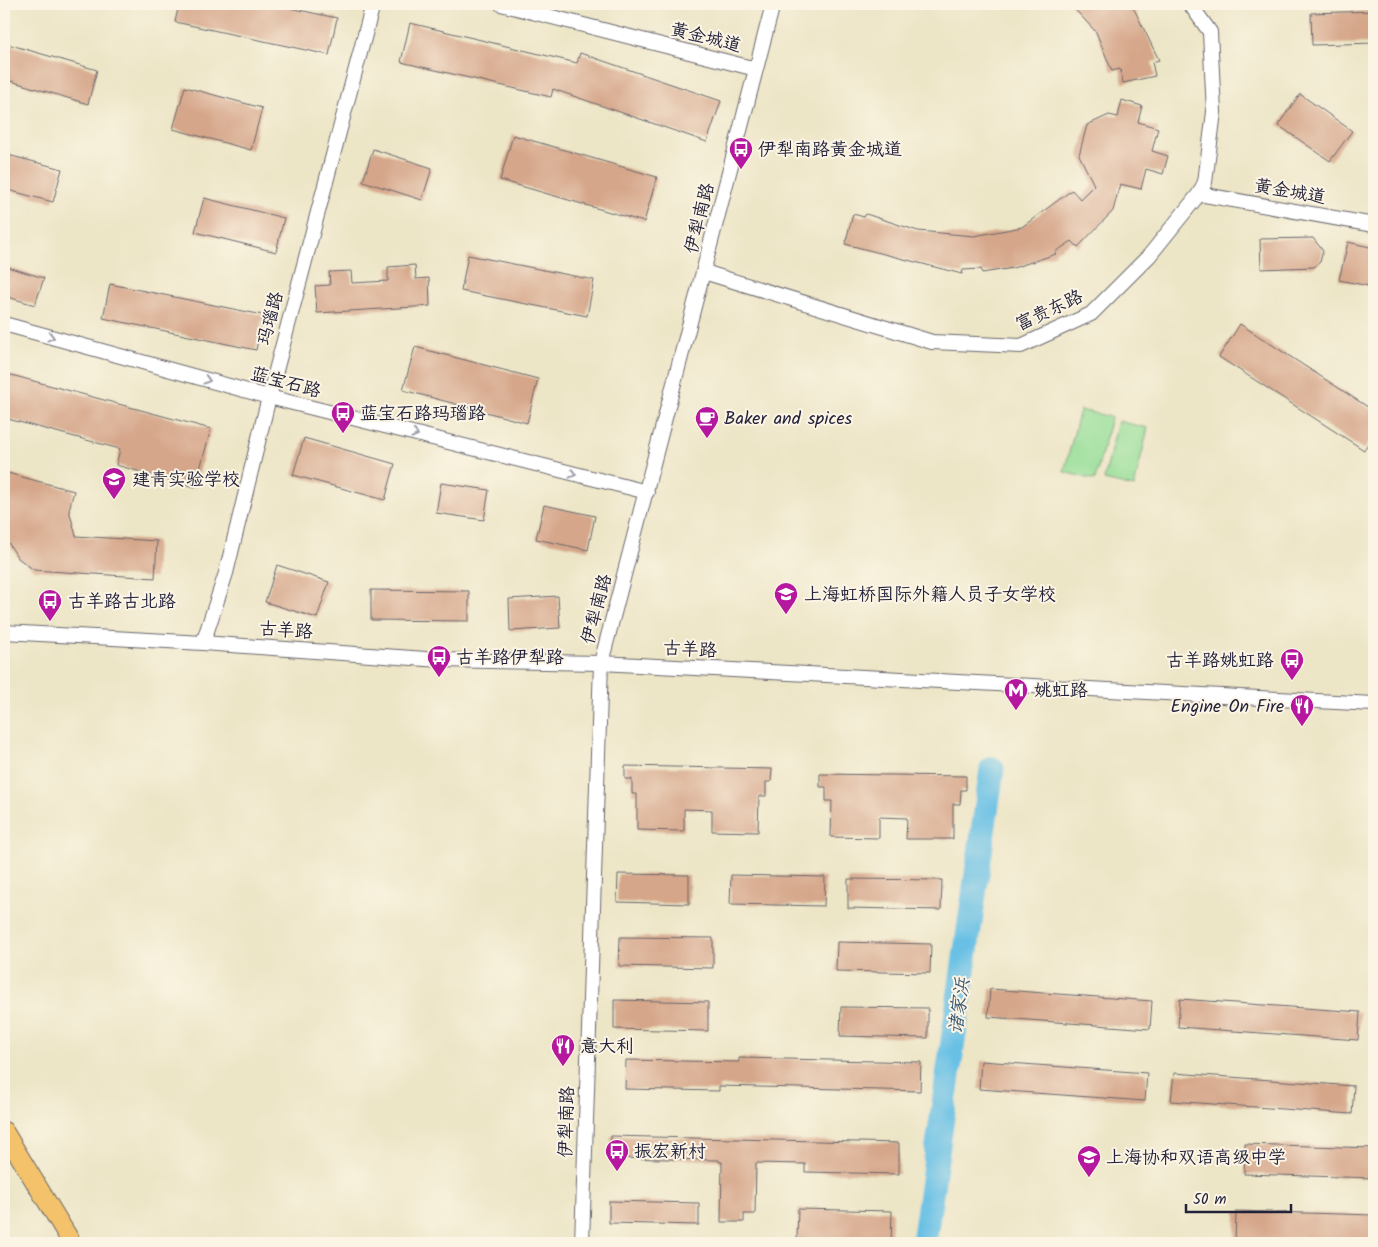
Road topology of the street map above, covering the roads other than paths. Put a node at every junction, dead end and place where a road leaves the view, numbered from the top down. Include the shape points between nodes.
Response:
1 (373, 4) edge
2 (501, 4) edge
3 (773, 4) edge
4 (1190, 4) edge
5 (756, 69) junction
6 (1199, 194) junction
7 (1374, 225) edge
8 (704, 272) junction
9 (4, 324) edge
10 (269, 397) junction
11 (646, 492) junction
12 (4, 632) edge
13 (203, 642) junction
14 (601, 664) junction
15 (1374, 704) edge
16 (4, 1131) edge
17 (72, 1243) edge
18 (582, 1243) edge

1 - 10 street, 玛瑙路
2 - 5 street, 黄金城道
3 - 5 street, 伊犁南路
4 - 6 street, 富贵东路 via 1210,32 1214,112 1205,182
5 - 8 street, 伊犁南路
6 - 7 street, 黄金城道
6 - 8 street, 富贵东路 via 1149,256 1091,314 1021,346 932,342
8 - 11 street, 伊犁南路
9 -> 10 street, 蓝宝石路
10 -> 11 street, 蓝宝石路
10 - 13 street, 玛瑙路 via 226,573
11 - 14 street, 伊犁南路
12 - 13 street, 古羊路
13 - 14 street, 古羊路 via 440,660
14 - 15 street, 古羊路
14 - 18 street, 伊犁南路
16 - 17 main road

